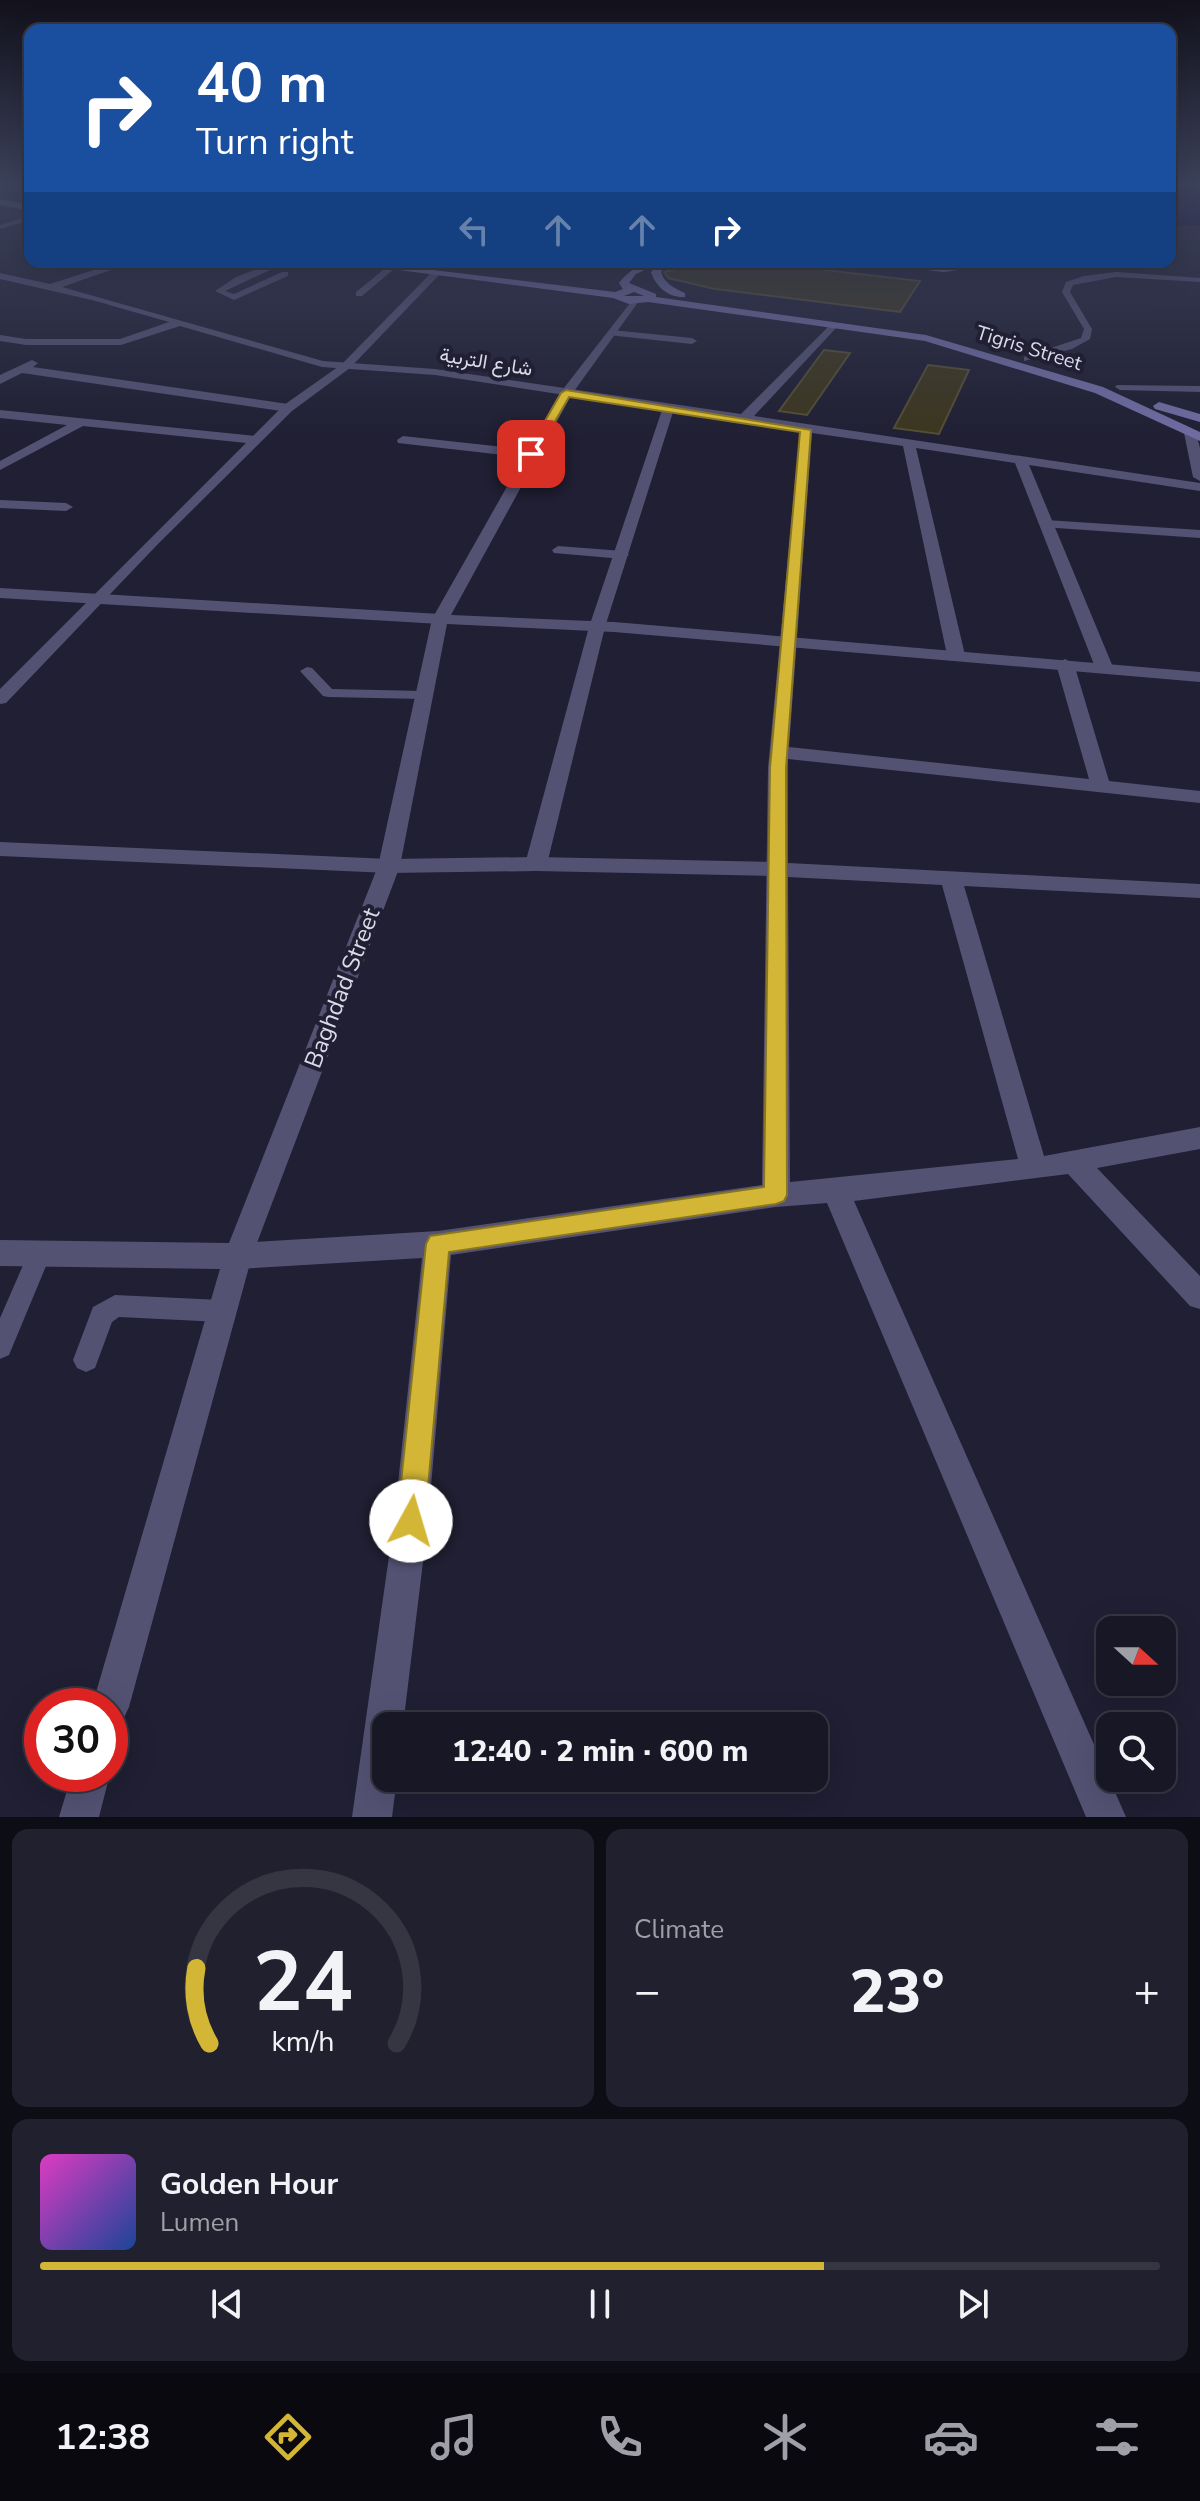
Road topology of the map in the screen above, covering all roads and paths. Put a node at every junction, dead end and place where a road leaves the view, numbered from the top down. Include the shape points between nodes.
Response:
1 (105, 270) edge
2 (263, 270) edge
3 (383, 270) edge
4 (435, 270) edge
5 (447, 270) edge
6 (451, 270) edge
7 (642, 270) edge
8 (648, 270) edge
9 (657, 270) edge
10 (285, 274) dead end
11 (0, 276) edge
12 (1200, 280) edge
13 (52, 287) junction
14 (359, 294) dead end
15 (635, 294) junction
16 (690, 297) junction
17 (177, 323) junction
18 (833, 325) junction
19 (611, 333) junction
20 (0, 338) edge
21 (692, 341) dead end
22 (72, 342) junction
23 (1027, 359) junction
24 (346, 366) junction
25 (20, 369) junction
26 (0, 380) edge
27 (1120, 387) junction
28 (1200, 389) edge
29 (566, 393) junction
30 (1160, 407) junction
31 (288, 408) junction
32 (668, 409) junction
33 (0, 414) edge
34 (1200, 418) edge
35 (743, 420) junction
36 (81, 422) junction
37 (806, 430) junction
38 (1197, 432) edge
39 (256, 440) junction
40 (403, 440) dead end
41 (909, 445) junction
42 (531, 454) junction
43 (1021, 462) junction
44 (0, 466) edge
45 (1200, 477) edge
46 (1200, 487) edge
47 (0, 504) edge
48 (66, 507) dead end
49 (1046, 524) junction
50 (1200, 534) edge
51 (558, 550) dead end
52 (623, 555) junction
53 (0, 593) edge
54 (98, 599) junction
55 (440, 619) junction
56 (597, 627) junction
57 (789, 644) junction
58 (956, 655) junction
59 (1065, 664) junction
60 (1104, 667) junction
61 (307, 671) dead end
62 (1200, 677) edge
63 (423, 695) junction
64 (0, 699) edge
65 (780, 752) junction
66 (1101, 786) junction
67 (1200, 797) edge
68 (0, 849) edge
69 (536, 864) junction
70 (389, 866) junction
71 (776, 869) junction
72 (951, 878) junction
73 (1200, 891) edge
74 (1200, 1138) edge
75 (1074, 1162) junction
76 (1034, 1169) junction
77 (836, 1191) junction
78 (776, 1195) junction
79 (438, 1244) junction
80 (0, 1253) edge
81 (39, 1254) junction
82 (238, 1256) junction
83 (1200, 1296) edge
84 (221, 1311) junction
85 (0, 1347) edge
86 (86, 1360) dead end
87 (115, 1688) edge
88 (86, 1792) edge
89 (79, 1817) edge
90 (372, 1817) edge
91 (1106, 1817) edge

1 - 13 street
2 - 10 lane via 219,291 234,297
3 - 14 lane
4 - 24 street
5 - 15 main road, Tigris Street
6 - 15 main road, Tigris Street
7 - 15 main road via 624,283
8 - 15 main road
9 - 16 main road via 659,282
11 - 13 street, شارع التربية
12 - 23 lane via 1115,276 1069,284 1066,292 1088,329 1085,339
13 - 17 street, شارع التربية
15 - 16 main road, Tigris Street
15 - 18 main road, Tigris Street
15 - 19 street, Baghdad Street
16 - 23 main road, Tigris Street via 931,332
17 - 22 street via 121,342
17 - 24 street, شارع التربية
18 - 35 street
18 - 38 main road, Tigris Street via 926,338 1060,377
19 - 21 lane
19 - 29 street, Baghdad Street
20 - 22 street
22 - 25 street
23 - 27 main road, Tigris Street
24 - 29 street, شارع التربية via 435,372
24 - 31 street
25 - 26 street
25 - 31 street
27 - 28 lane
27 - 30 main road, Tigris Street
29 - 32 street, شارع التربية
29 - 42 street, Baghdad Street
30 - 34 main road, Tigris Street
30 - 38 main road, Tigris Street
31 - 39 street
32 - 35 street, شارع التربية
32 - 52 street
33 - 36 street
35 - 37 street, شارع التربية
36 - 39 street
36 - 44 street
37 - 41 street, شارع التربية
37 - 57 street
38 - 45 street
39 - 54 street
40 - 42 street
41 - 43 street, شارع التربية
41 - 58 street
42 - 55 street, Baghdad Street
43 - 46 street, شارع التربية
43 - 49 street
47 - 48 street
49 - 50 lane
49 - 60 street
51 - 52 lane
52 - 56 street
53 - 54 street
54 - 55 street
54 - 64 street
55 - 56 street
55 - 63 street, Baghdad Street
56 - 57 street
56 - 69 street
57 - 58 street
57 - 65 street
58 - 59 street
59 - 60 street
59 - 66 street
60 - 62 street
61 - 63 lane via 328,693
63 - 70 street, Baghdad Street
65 - 66 street
65 - 71 street
66 - 67 street
68 - 70 street
69 - 70 street
69 - 71 street
70 - 82 street, Baghdad Street
71 - 72 street
71 - 78 street
72 - 73 street
72 - 76 street
74 - 75 street
75 - 76 street
75 - 83 street
76 - 77 street
77 - 78 street
77 - 91 street
78 - 79 street
79 - 82 street
79 - 90 street via 411,1521
80 - 81 street
81 - 82 street
81 - 85 lane
82 - 84 street, Baghdad Street
84 - 86 lane via 115,1306 102,1315
84 - 87 street, Baghdad Street
88 - 89 street

